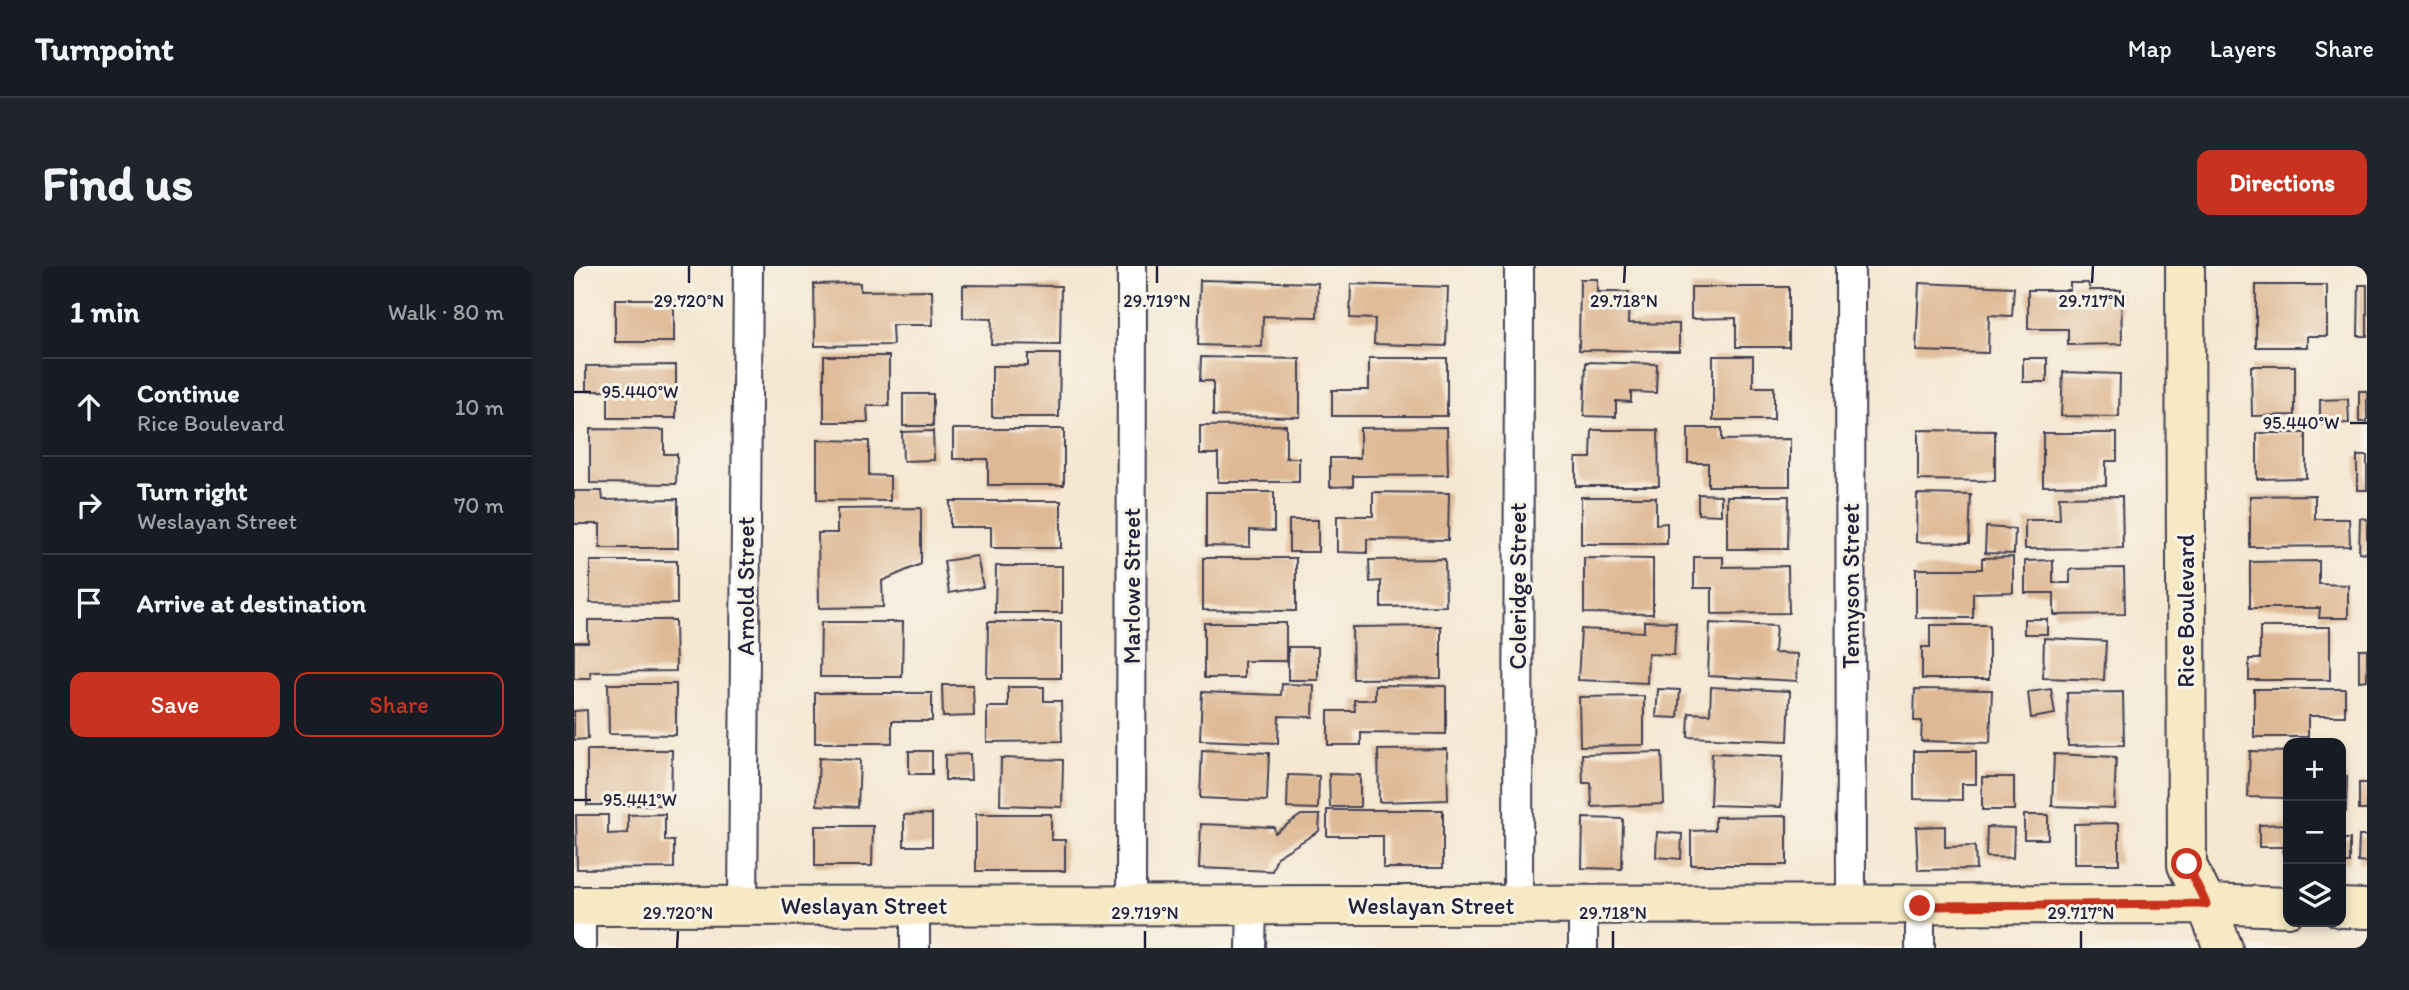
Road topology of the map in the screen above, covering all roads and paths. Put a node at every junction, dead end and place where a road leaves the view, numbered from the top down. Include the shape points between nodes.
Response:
1 (748, 266) edge
2 (1132, 266) edge
3 (1519, 266) edge
4 (1850, 266) edge
5 (2185, 266) edge
6 (2206, 904) junction
7 (578, 906) edge
8 (743, 906) junction
9 (915, 906) junction
10 (1131, 906) junction
11 (1252, 906) junction
12 (1518, 906) junction
13 (1583, 906) junction
14 (1851, 906) junction
15 (1920, 906) junction
16 (2283, 907) edge
17 (2346, 908) edge
18 (2367, 909) edge
19 (581, 948) edge
20 (915, 948) edge
21 (1251, 948) edge
22 (1583, 948) edge
23 (1920, 948) edge
24 (2223, 948) edge

1 - 8 street, Arnold Street
2 - 10 street, Marlowe Street
3 - 12 street, Coleridge Street
4 - 14 street, Tennyson Street
5 - 6 main road, Rice Boulevard via 2187,864
6 - 15 main road, Weslayan Street
6 - 16 main road, Weslayan Street
6 - 24 main road, Rice Boulevard
7 - 8 main road, Weslayan Street
7 - 19 street
8 - 9 main road, Weslayan Street
9 - 10 main road, Weslayan Street
9 - 20 street
10 - 11 main road, Weslayan Street
11 - 12 main road, Weslayan Street
11 - 21 street
12 - 13 main road, Weslayan Street
13 - 14 main road, Weslayan Street
13 - 22 street
14 - 15 main road, Weslayan Street
15 - 23 street
17 - 18 main road

